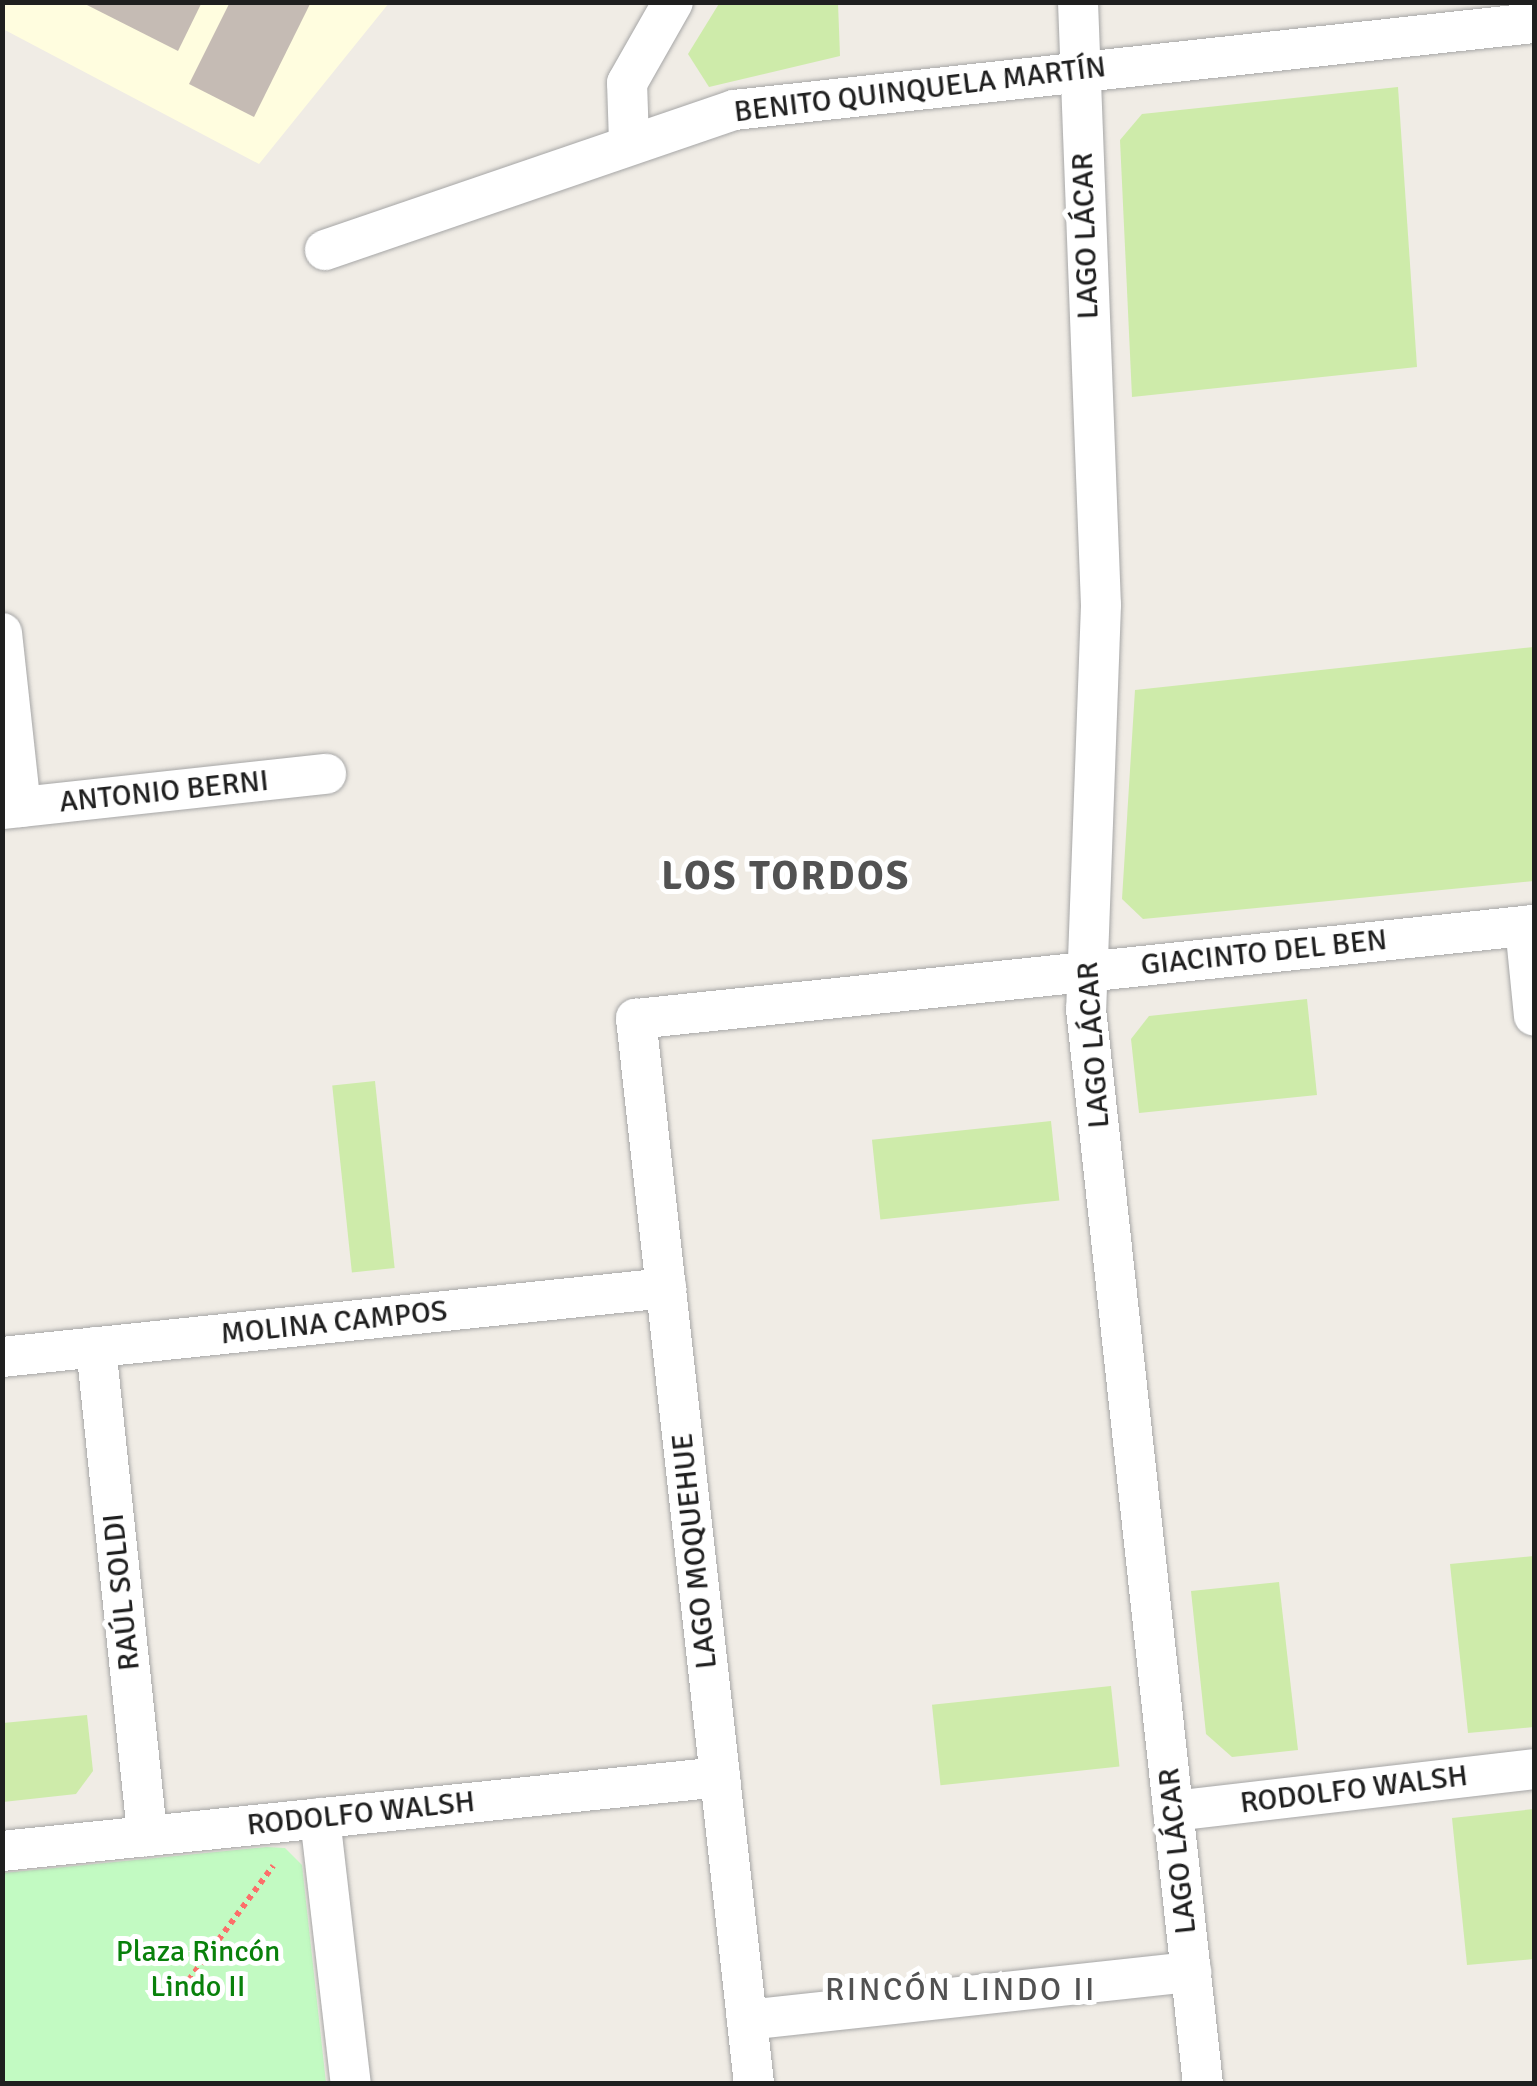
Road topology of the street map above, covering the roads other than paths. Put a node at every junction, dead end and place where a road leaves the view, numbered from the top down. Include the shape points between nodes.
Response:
1 (674, 2) edge
2 (1078, 2) edge
3 (1534, 23) edge
4 (1080, 70) junction
5 (629, 142) junction
6 (326, 250) dead end
7 (2, 632) edge
8 (326, 774) dead end
9 (12, 808) edge
10 (1530, 926) edge
11 (1085, 972) junction
12 (1534, 1016) edge
13 (636, 1019) joint
14 (666, 1288) junction
15 (96, 1347) junction
16 (2, 1357) edge
17 (1534, 1769) edge
18 (720, 1776) junction
19 (1173, 1811) junction
20 (320, 1818) junction
21 (147, 1836) junction
22 (2, 1851) edge
23 (1191, 1972) junction
24 (748, 2020) junction
25 (351, 2084) edge
26 (754, 2084) edge
27 (1203, 2084) edge

1 - 5 street via 627,83
2 - 4 street, LAGO LÁCAR
3 - 4 street, BENITO QUINQUELA MARTÍN
4 - 5 street, BENITO QUINQUELA MARTÍN via 764,104
4 - 11 street, LAGO LÁCAR via 1101,604
5 - 6 street, BENITO QUINQUELA MARTÍN
7 - 9 street
8 - 9 street, ANTONIO BERNI
10 - 11 street, GIACINTO DEL BEN
10 - 12 street
11 - 13 street, GIACINTO DEL BEN
11 - 19 street, LAGO LÁCAR
13 - 14 street, LAGO MOQUEHUE
14 - 15 street, MOLINA CAMPOS
14 - 18 street, LAGO MOQUEHUE
15 - 16 street, MOLINA CAMPOS
15 - 21 street, RAÚL SOLDI
17 - 19 street, RODOLFO WALSH
18 - 20 street, RODOLFO WALSH
18 - 24 street, LAGO MOQUEHUE
19 - 23 street, LAGO LÁCAR
20 - 21 street, RODOLFO WALSH
20 - 25 street
21 - 22 street, RODOLFO WALSH
23 - 24 street
23 - 27 street, LAGO LÁCAR
24 - 26 street, LAGO MOQUEHUE

